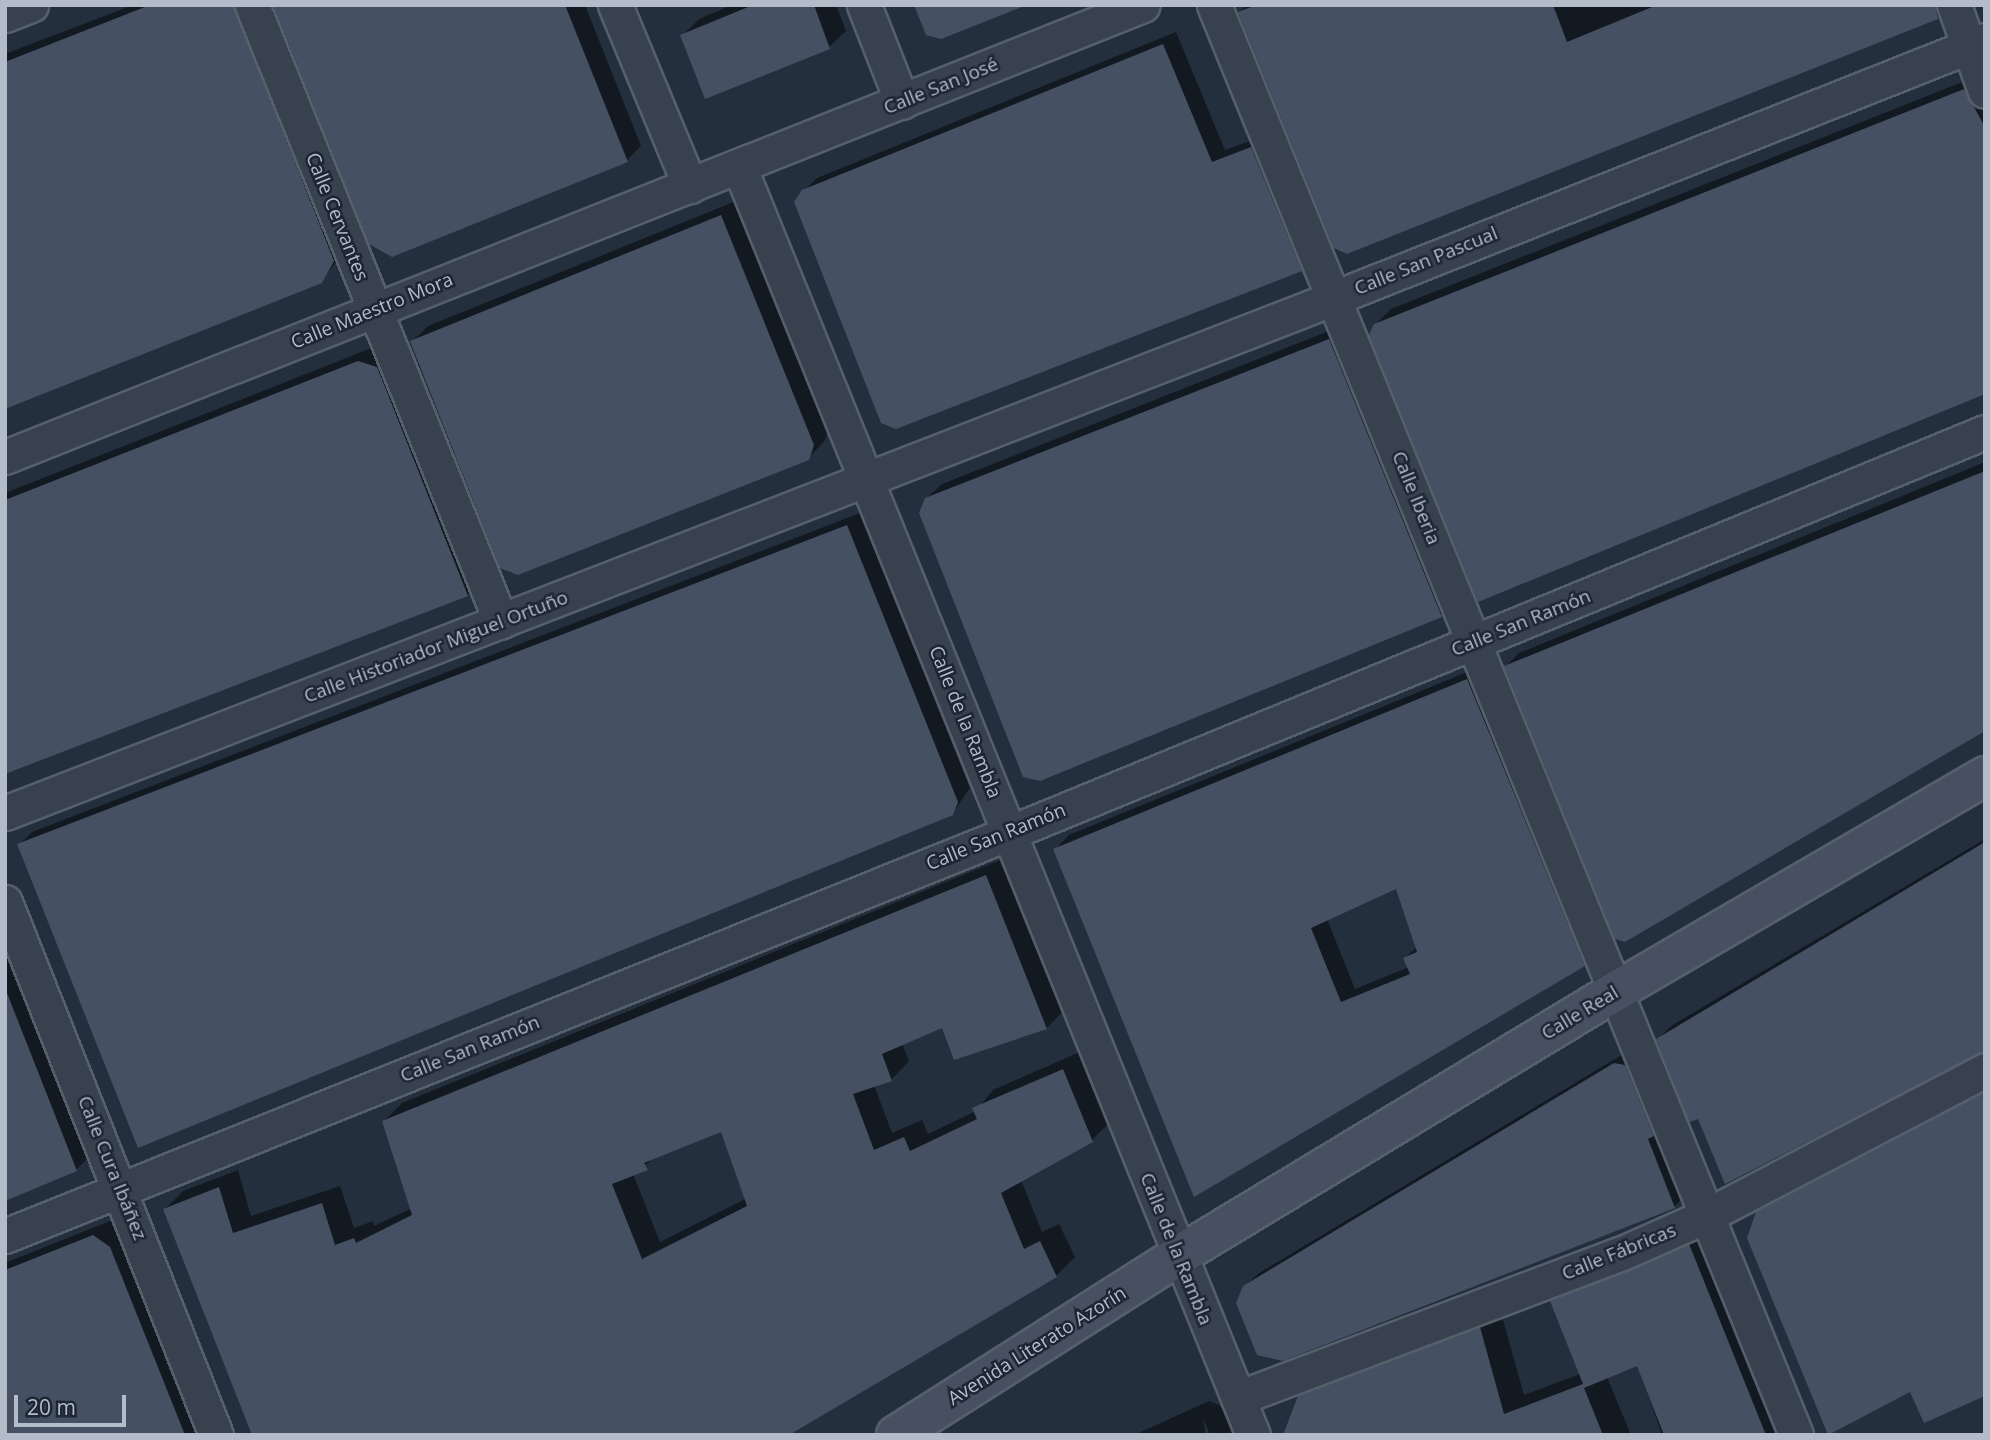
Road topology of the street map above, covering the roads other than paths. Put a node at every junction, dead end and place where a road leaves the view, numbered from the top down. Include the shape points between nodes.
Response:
1 (31, 5) edge
2 (252, 5) edge
3 (615, 5) edge
4 (863, 5) edge
5 (1143, 5) edge
6 (1214, 5) edge
7 (1954, 5) edge
8 (5, 15) edge
9 (1977, 43) edge
10 (1985, 91) edge
11 (902, 102) junction
12 (739, 166) junction
13 (690, 186) junction
14 (1334, 298) junction
15 (374, 310) junction
16 (1985, 432) edge
17 (5, 457) edge
18 (867, 480) junction
19 (500, 622) junction
20 (1475, 642) junction
21 (1985, 776) edge
22 (5, 813) edge
23 (1009, 833) junction
24 (5, 901) edge
25 (1616, 991) junction
26 (1985, 1070) edge
27 (120, 1189) junction
28 (1707, 1215) junction
29 (5, 1236) edge
30 (1178, 1256) junction
31 (1238, 1398) junction
32 (216, 1435) edge
33 (897, 1435) edge
34 (1253, 1435) edge
35 (1796, 1435) edge

1 - 8 street
2 - 15 street, Calle Cervantes
3 - 13 street
4 - 11 street
5 - 11 street, Calle San José
6 - 14 street, Calle Iberia
7 - 9 street
9 - 10 street
9 - 14 street, Calle San Pascual
11 - 12 street, Calle San José
12 - 13 street, Calle Maestro Mora
12 - 18 street, Calle de la Rambla
13 - 15 street, Calle Maestro Mora
14 - 18 street, Calle San Pascual
14 - 20 street, Calle Iberia
15 - 17 street, Calle Maestro Mora
15 - 19 street, Calle Cervantes
16 - 20 street, Calle San Ramón
18 - 19 street, Calle Historiador Miguel Ortuño
18 - 23 street, Calle de la Rambla
19 - 22 street, Calle Historiador Miguel Ortuño
20 - 23 street, Calle San Ramón
20 - 25 street, Calle Iberia
21 - 25 main road, Calle Real
23 - 27 street, Calle San Ramón
23 - 30 street, Calle de la Rambla
24 - 27 street, Calle Cura Ibáñez
25 - 28 street, Calle Iberia
25 - 30 main road, Calle Real
26 - 28 street, Calle Fábricas
27 - 29 street, Calle San Ramón
27 - 32 street, Calle Cura Ibáñez
28 - 31 street, Calle Fábricas via 1620,1254
28 - 35 street, Calle Iberia
30 - 31 street, Calle de la Rambla
30 - 33 main road, Avenida Literato Azorín
31 - 34 street, Calle de la Rambla

